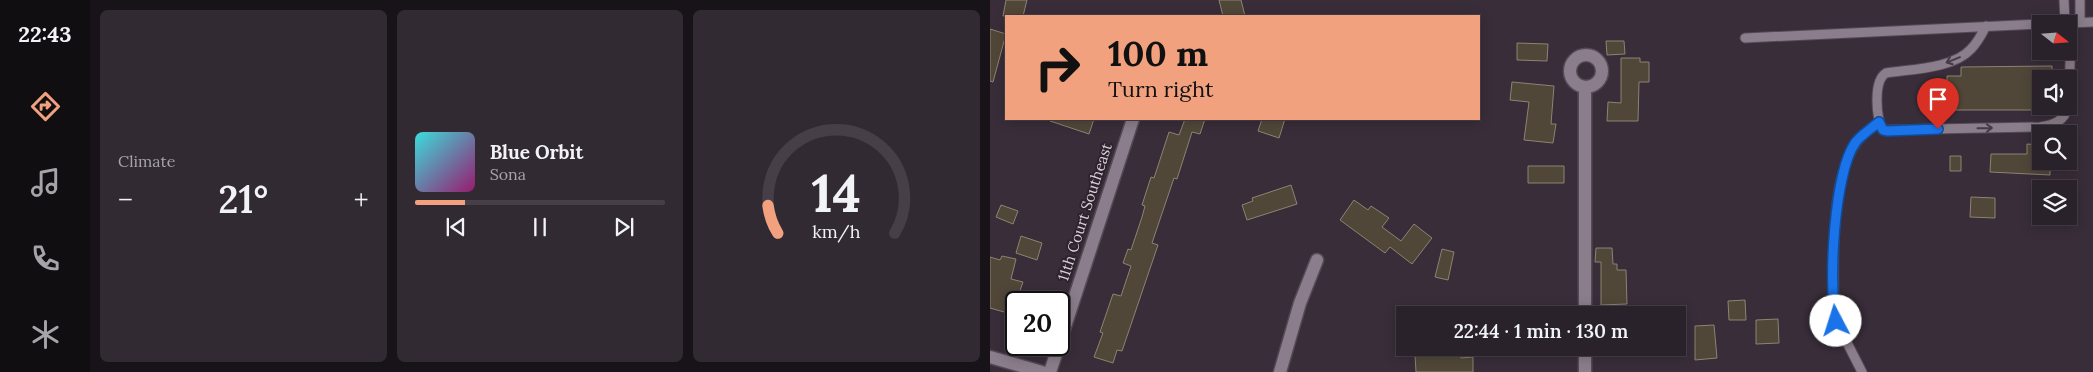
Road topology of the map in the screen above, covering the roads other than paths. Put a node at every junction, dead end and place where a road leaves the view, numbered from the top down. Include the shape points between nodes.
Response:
1 (2064, 0) edge
2 (2080, 0) edge
3 (2069, 15) edge
4 (2075, 15) edge
5 (2093, 22) edge
6 (2078, 23) edge
7 (2032, 24) edge
8 (1986, 26) junction
9 (1745, 38) dead end
10 (1585, 87) dead end
11 (2065, 115) edge
12 (1133, 120) edge
13 (1879, 122) junction
14 (1317, 260) dead end
15 (1585, 306) edge
16 (1070, 311) edge
17 (1055, 356) edge
18 (1586, 356) edge
19 (990, 357) edge
20 (1042, 372) edge
21 (1050, 372) edge
22 (1280, 372) edge
23 (1586, 372) edge
24 (1862, 372) edge

1 - 3 lane
2 - 4 lane
5 - 6 lane
7 - 8 lane
8 - 9 lane
8 -> 13 lane via 1972,49 1956,59 1882,76 1878,84
10 - 15 street
13 -> 11 lane via 1887,131 2040,127 2056,123
12 - 16 street, 11th Court Southeast
13 - 24 lane via 1856,142 1848,157 1835,227 1834,312
14 - 22 street via 1300,303
17 - 21 street, 11th Court Southeast
18 - 23 street
19 - 20 street

